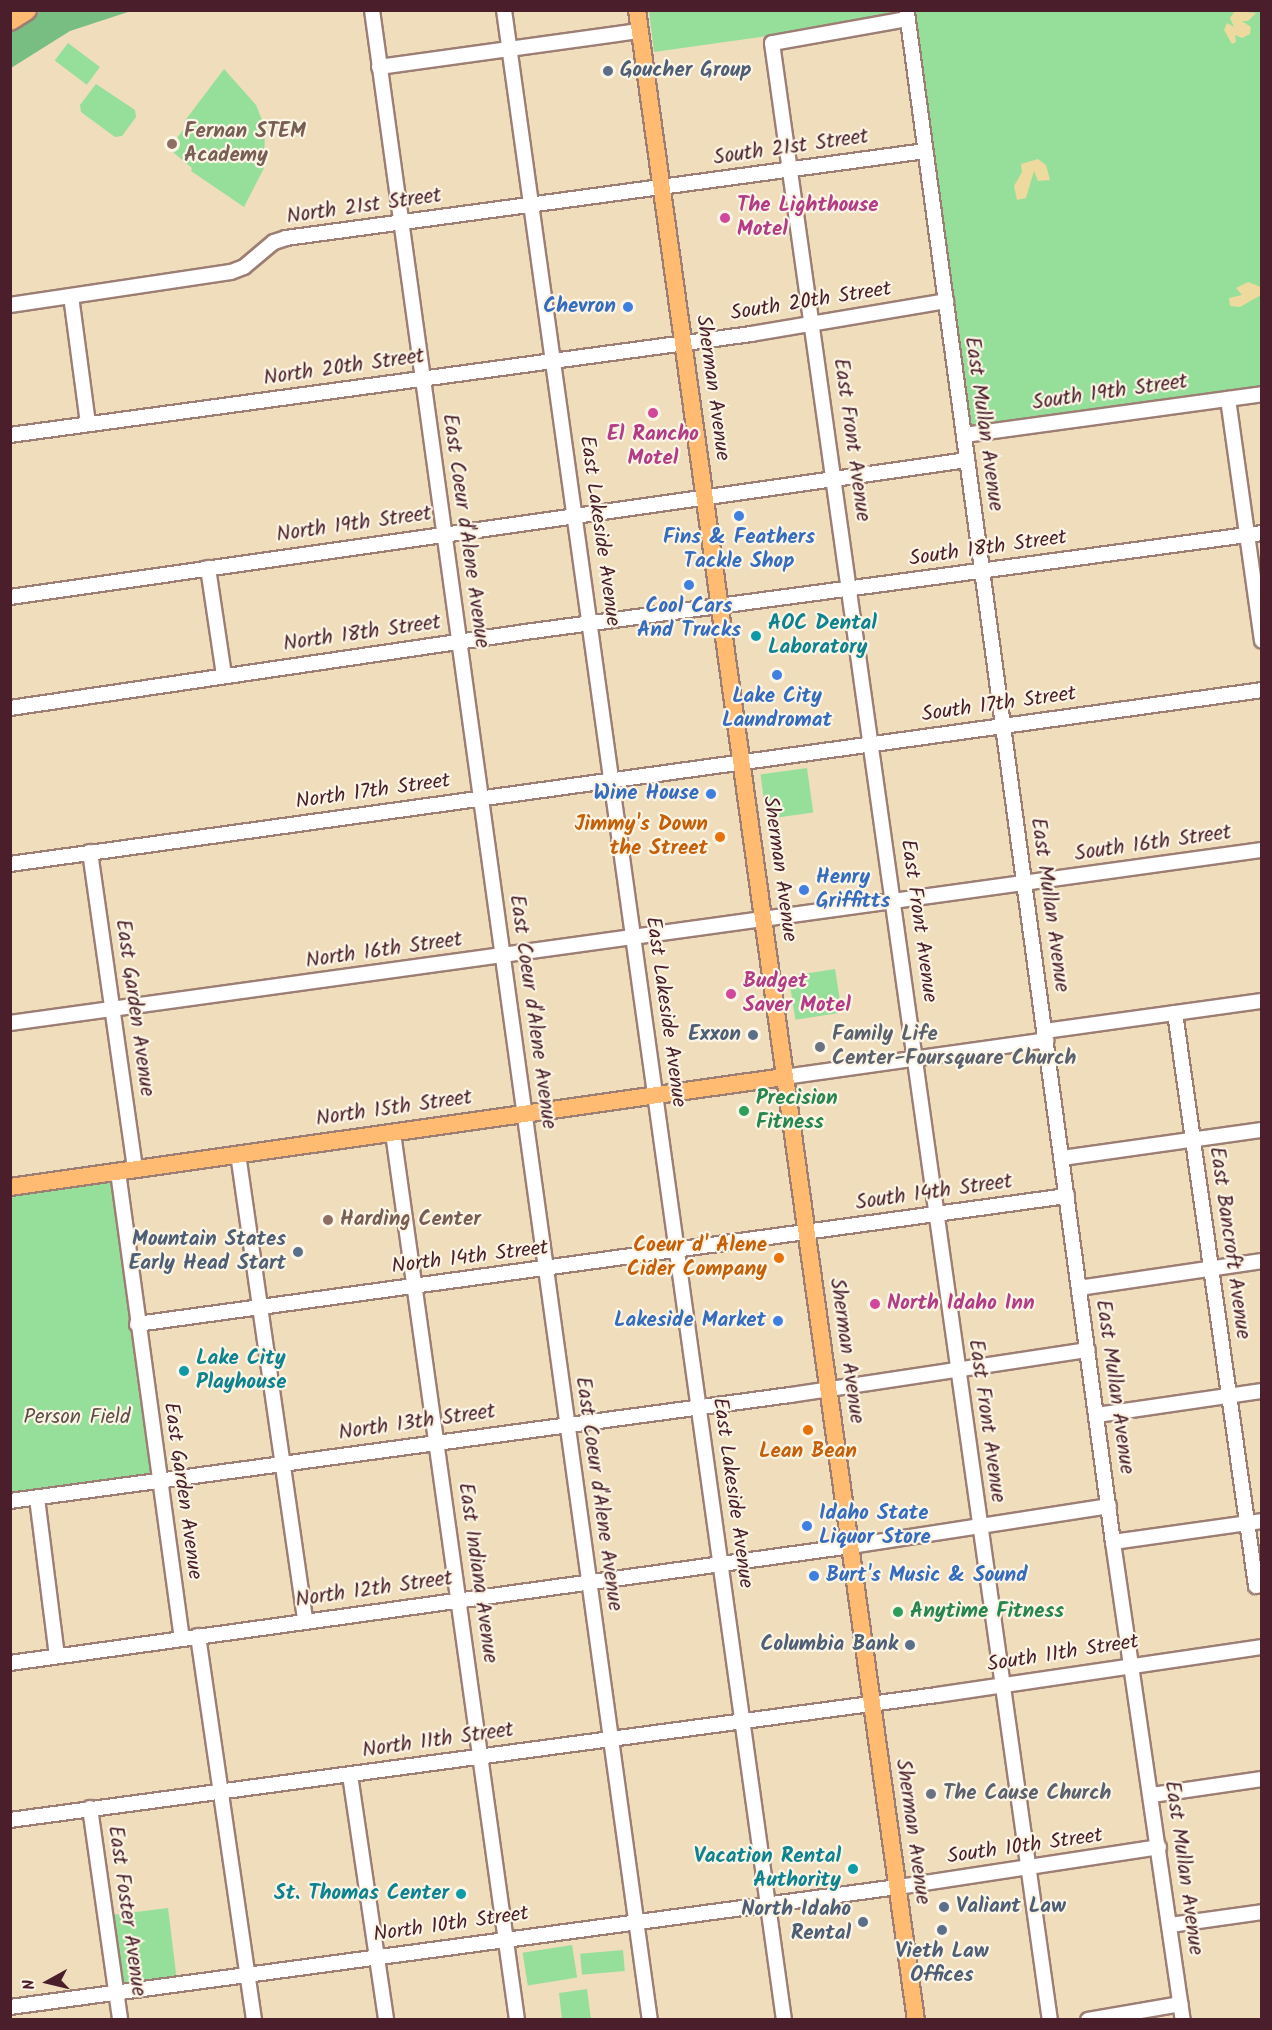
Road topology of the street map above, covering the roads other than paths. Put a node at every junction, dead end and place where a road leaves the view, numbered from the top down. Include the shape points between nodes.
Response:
1 (27, 10) edge
2 (372, 10) edge
3 (504, 10) edge
4 (637, 10) edge
5 (907, 15) edge
6 (10, 20) edge
7 (640, 31) junction
8 (510, 50) junction
9 (380, 67) junction
10 (925, 151) junction
11 (791, 169) junction
12 (663, 187) junction
13 (532, 205) junction
14 (402, 223) junction
15 (71, 296) junction
16 (946, 302) junction
17 (10, 305) edge
18 (813, 322) junction
19 (684, 343) junction
20 (554, 360) junction
21 (423, 378) junction
22 (1262, 394) edge
23 (1228, 399) junction
24 (88, 424) junction
25 (10, 435) edge
26 (964, 435) junction
27 (967, 460) junction
28 (836, 479) junction
29 (705, 500) junction
30 (575, 516) junction
31 (1262, 533) edge
32 (445, 534) junction
33 (1247, 536) junction
34 (208, 568) junction
35 (982, 570) junction
36 (851, 590) junction
37 (10, 597) edge
38 (720, 608) junction
39 (590, 624) junction
40 (1262, 641) edge
41 (459, 642) junction
42 (224, 675) junction
43 (1262, 690) edge
44 (10, 708) edge
45 (1004, 726) junction
46 (871, 744) junction
47 (742, 762) junction
48 (612, 779) junction
49 (481, 798) junction
50 (1262, 850) edge
51 (90, 852) junction
52 (10, 864) edge
53 (1026, 882) junction
54 (894, 901) junction
55 (764, 920) junction
56 (633, 938) junction
57 (503, 956) junction
58 (1262, 1001) edge
59 (113, 1009) junction
60 (1175, 1013) junction
61 (10, 1023) edge
62 (1045, 1035) junction
63 (916, 1058) junction
64 (784, 1077) junction
65 (655, 1095) junction
66 (525, 1113) junction
67 (1262, 1130) edge
68 (393, 1133) junction
69 (1193, 1140) junction
70 (238, 1154) junction
71 (1062, 1158) junction
72 (135, 1169) junction
73 (118, 1172) junction
74 (10, 1187) edge
75 (1067, 1196) junction
76 (935, 1214) junction
77 (807, 1233) junction
78 (676, 1252) junction
79 (1262, 1261) edge
80 (1211, 1269) junction
81 (547, 1270) junction
82 (416, 1285) junction
83 (1079, 1288) junction
84 (260, 1308) junction
85 (137, 1324) junction
86 (1088, 1350) junction
87 (959, 1369) junction
88 (829, 1389) junction
89 (1262, 1391) edge
90 (1229, 1395) junction
91 (698, 1407) junction
92 (1097, 1415) junction
93 (567, 1423) junction
94 (438, 1442) junction
95 (281, 1462) junction
96 (160, 1480) junction
97 (37, 1498) junction
98 (10, 1502) edge
99 (1109, 1506) junction
100 (1262, 1521) edge
101 (1247, 1523) junction
102 (980, 1527) junction
103 (1113, 1542) junction
104 (851, 1546) junction
105 (720, 1563) junction
106 (588, 1581) junction
107 (1256, 1587) dead end
108 (459, 1599) junction
109 (304, 1621) junction
110 (198, 1636) junction
111 (182, 1639) junction
112 (1262, 1647) edge
113 (57, 1656) junction
114 (10, 1663) edge
115 (1134, 1664) junction
116 (1003, 1685) junction
117 (871, 1703) junction
118 (742, 1721) junction
119 (610, 1738) junction
120 (480, 1756) junction
121 (350, 1775) junction
122 (1262, 1779) edge
123 (221, 1790) junction
124 (1152, 1795) junction
125 (90, 1808) junction
126 (10, 1820) edge
127 (1159, 1847) junction
128 (1027, 1869) junction
129 (898, 1887) junction
130 (768, 1904) junction
131 (1262, 1912) edge
132 (636, 1921) junction
133 (1170, 1924) junction
134 (506, 1938) junction
135 (376, 1956) junction
136 (249, 1975) junction
137 (117, 1994) junction
138 (1180, 2004) junction
139 (10, 2007) edge
140 (120, 2019) edge
141 (254, 2019) edge
142 (386, 2019) edge
143 (518, 2019) edge
144 (650, 2019) edge
145 (784, 2019) edge
146 (916, 2019) edge
147 (1050, 2019) edge
148 (1088, 2019) edge
149 (1183, 2019) edge

1 - 6 highway
2 - 9 street, East Coeur d'Alene Avenue
3 - 8 street, East Lakeside Avenue
4 - 7 main road, Sherman Avenue
5 - 10 street, East Mullan Avenue
5 - 11 street, East Front Avenue via 772,43
7 - 8 street
7 - 12 main road, Sherman Avenue
8 - 9 street
8 - 13 street, East Lakeside Avenue
9 - 14 street, East Coeur d'Alene Avenue
10 - 11 street, South 21st Street
10 - 16 street, East Mullan Avenue
11 - 12 street, South 21st Street
11 - 18 street, East Front Avenue
12 - 13 street, North 21st Street
12 - 19 main road, Sherman Avenue
13 - 14 street, North 21st Street
13 - 20 street, East Lakeside Avenue
14 - 15 street, North 21st Street via 274,242 244,267 231,272
14 - 21 street, East Coeur d'Alene Avenue
15 - 17 street, North 21st Street
15 - 24 street
16 - 18 street, South 20th Street
16 - 26 street, East Mullan Avenue
18 - 19 street, South 20th Street
18 - 28 street, East Front Avenue
19 - 20 street, North 20th Street
19 - 29 main road, Sherman Avenue
20 - 21 street, North 20th Street
20 - 30 street, East Lakeside Avenue
21 - 24 street, North 20th Street
21 - 32 street, East Coeur d'Alene Avenue
22 - 23 street, South 19th Street
23 - 26 street, South 19th Street
23 - 33 street
24 - 25 street, North 20th Street
26 - 27 street, East Mullan Avenue
27 - 28 street
27 - 35 street, East Mullan Avenue
28 - 29 street
28 - 36 street, East Front Avenue
29 - 30 street, North 19th Street
29 - 38 main road, Sherman Avenue
30 - 32 street, North 19th Street
30 - 39 street, East Lakeside Avenue
31 - 33 street, South 18th Street
32 - 34 street, North 19th Street
32 - 41 street, East Coeur d'Alene Avenue
33 - 35 street, South 18th Street
33 - 40 street
34 - 37 street, North 19th Street
34 - 42 street
35 - 36 street, South 18th Street
35 - 45 street, East Mullan Avenue
36 - 38 street, South 18th Street
36 - 46 street, East Front Avenue
38 - 39 street, North 18th Street
38 - 47 main road, Sherman Avenue
39 - 41 street, North 18th Street
39 - 48 street, East Lakeside Avenue
41 - 42 street, North 18th Street
41 - 49 street, East Coeur d'Alene Avenue
42 - 44 street, North 18th Street
43 - 45 street, South 17th Street
45 - 46 street, South 17th Street
45 - 53 street, East Mullan Avenue
46 - 47 street, South 17th Street
46 - 54 street, East Front Avenue
47 - 48 street, North 17th Street
47 - 55 main road, Sherman Avenue
48 - 49 street, North 17th Street
48 - 56 street, East Lakeside Avenue
49 - 51 street, North 17th Street
49 - 57 street, East Coeur d'Alene Avenue
50 - 53 street, South 16th Street
51 - 52 street, North 17th Street
51 - 59 street, East Garden Avenue
53 - 54 street, South 16th Street
53 - 62 street, East Mullan Avenue
54 - 55 street, South 16th Street
54 - 63 street, East Front Avenue
55 - 56 street, North 16th Street
55 - 64 main road, Sherman Avenue
56 - 57 street, North 16th Street
56 - 65 street, East Lakeside Avenue
57 - 59 street, North 16th Street
57 - 66 street, East Coeur d'Alene Avenue
58 - 60 street
59 - 61 street, North 16th Street
59 - 72 street, East Garden Avenue
60 - 62 street
60 - 69 street, East Bancroft Avenue
62 - 63 street
62 - 71 street, East Mullan Avenue
63 - 64 street
63 - 76 street, East Front Avenue
64 - 65 main road, North 15th Street
64 - 77 main road, Sherman Avenue
65 - 66 main road, North 15th Street
65 - 78 street, East Lakeside Avenue
66 - 68 main road, North 15th Street
66 - 81 street, East Coeur d'Alene Avenue
67 - 69 street
68 - 70 main road, North 15th Street
68 - 82 street, East Indiana Avenue
69 - 71 street
69 - 80 street, East Bancroft Avenue
70 - 72 main road, North 15th Street
70 - 84 street
71 - 75 street, East Mullan Avenue
72 - 73 main road, North 15th Street
73 - 74 main road, North 15th Street
73 - 85 street, East Garden Avenue
75 - 76 street, South 14th Street
75 - 83 street, East Mullan Avenue
76 - 77 street, South 14th Street
76 - 87 street, East Front Avenue
77 - 78 street, North 14th Street
77 - 88 main road, Sherman Avenue
78 - 81 street, North 14th Street
78 - 91 street, East Lakeside Avenue
79 - 80 street
80 - 83 street
80 - 90 street, East Bancroft Avenue
81 - 82 street, North 14th Street
81 - 93 street, East Coeur d'Alene Avenue
82 - 84 street, North 14th Street
82 - 94 street, East Indiana Avenue
83 - 86 street, East Mullan Avenue
84 - 85 street, North 14th Street
84 - 95 street
85 - 96 street, East Garden Avenue
86 - 87 street, North 13th Street
86 - 92 street, East Mullan Avenue
87 - 88 street, North 13th Street
87 - 102 street, East Front Avenue
88 - 91 street, North 13th Street
88 - 104 main road, Sherman Avenue
89 - 90 street
90 - 92 street
90 - 101 street, East Bancroft Avenue
91 - 93 street, North 13th Street
91 - 105 street, East Lakeside Avenue
92 - 99 street, East Mullan Avenue
93 - 94 street, North 13th Street
93 - 106 street, East Coeur d'Alene Avenue
94 - 95 street, North 13th Street
94 - 108 street, East Indiana Avenue
95 - 96 street, North 13th Street
95 - 109 street
96 - 97 street, North 13th Street
96 - 111 street, East Garden Avenue
97 - 98 street, North 13th Street
97 - 113 street
99 - 102 street, North 12th Street
99 - 103 street, East Mullan Avenue
100 - 101 street
101 - 103 street
101 - 107 street, East Bancroft Avenue
102 - 104 street, North 12th Street
102 - 116 street, East Front Avenue
103 - 115 street, East Mullan Avenue
104 - 105 street, North 12th Street
104 - 117 main road, Sherman Avenue
105 - 106 street, North 12th Street
105 - 118 street, East Lakeside Avenue
106 - 108 street, North 12th Street
106 - 119 street, East Coeur d'Alene Avenue
108 - 109 street, North 12th Street
108 - 120 street, East Indiana Avenue
109 - 110 street, North 12th Street
110 - 111 street, North 12th Street
110 - 123 street
111 - 113 street, North 12th Street
112 - 115 street, South 11th Street
113 - 114 street, North 12th Street
115 - 116 street, South 11th Street
115 - 124 street, East Mullan Avenue
116 - 117 street, South 11th Street
116 - 128 street, East Front Avenue
117 - 118 street, North 11th Street
117 - 129 main road, Sherman Avenue
118 - 119 street, North 11th Street
118 - 130 street, East Lakeside Avenue
119 - 120 street, North 11th Street
119 - 132 street, East Coeur d'Alene Avenue
120 - 121 street, North 11th Street
120 - 134 street, East Indiana Avenue
121 - 123 street, North 11th Street
121 - 135 street
122 - 124 street
123 - 125 street, North 11th Street
123 - 136 street
124 - 127 street, East Mullan Avenue
125 - 126 street, North 11th Street
125 - 137 street, East Foster Avenue
127 - 128 street, South 10th Street
127 - 133 street, East Mullan Avenue
128 - 129 street, South 10th Street
128 - 147 street, East Front Avenue
129 - 130 street, North 10th Street
129 - 146 main road, Sherman Avenue
130 - 132 street, North 10th Street
130 - 145 street, East Lakeside Avenue
131 - 133 street
132 - 134 street, North 10th Street
132 - 144 street, East Coeur d'Alene Avenue
133 - 138 street, East Mullan Avenue
134 - 135 street, North 10th Street
134 - 143 street, East Indiana Avenue
135 - 136 street, North 10th Street
135 - 142 street
136 - 137 street, North 10th Street
136 - 141 street
137 - 139 street, North 10th Street
137 - 140 street, East Foster Avenue
138 - 148 street
138 - 149 street, East Mullan Avenue

